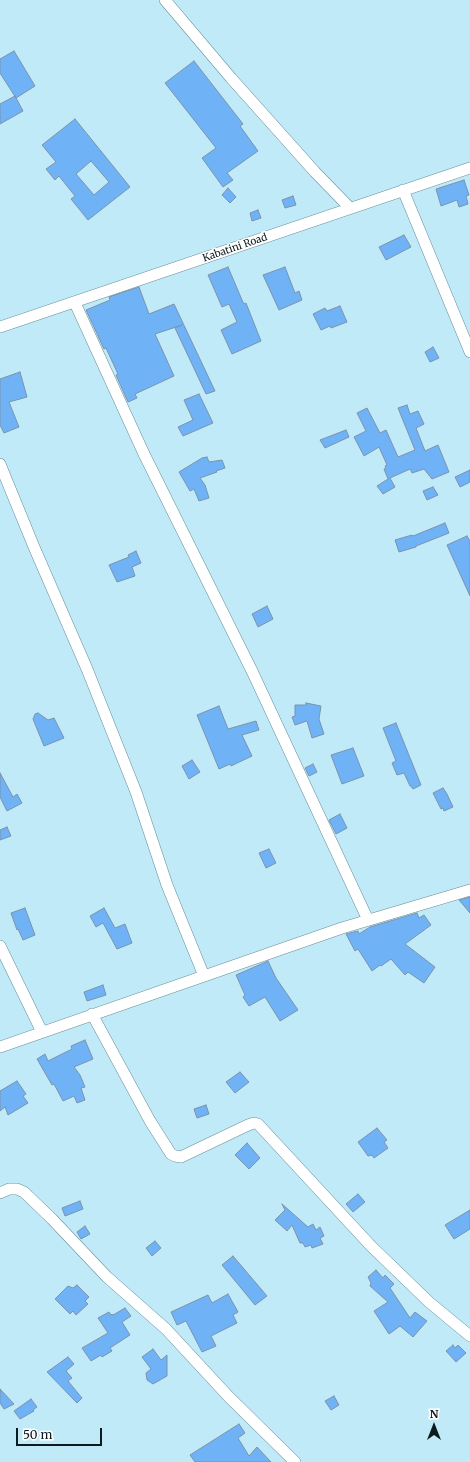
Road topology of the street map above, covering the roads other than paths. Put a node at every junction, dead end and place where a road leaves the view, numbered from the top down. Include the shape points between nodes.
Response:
1 (165, 0) edge
2 (470, 168) edge
3 (403, 190) junction
4 (350, 208) junction
5 (75, 303) junction
6 (0, 327) edge
7 (470, 352) edge
8 (0, 464) edge
9 (470, 890) edge
10 (368, 920) junction
11 (0, 946) edge
12 (204, 976) junction
13 (92, 1014) junction
14 (42, 1032) junction
15 (0, 1047) edge
16 (0, 1193) edge
17 (470, 1336) edge
18 (295, 1462) edge

1 - 4 street via 252,102
2 - 3 street, Kabatini Road
3 - 4 street, Kabatini Road
3 - 7 street
4 - 5 street, Kabatini Road
5 - 6 street, Kabatini Road
5 - 10 street via 144,454 252,671
8 - 12 street via 90,676
9 - 10 street
10 - 12 street
11 - 14 street
12 - 13 street
13 - 14 street
13 - 17 street via 150,1121 171,1154 181,1157 187,1155 248,1125 258,1124 371,1246 429,1302
14 - 15 street
16 - 18 street via 9,1189 24,1192 107,1277 166,1329 228,1396

